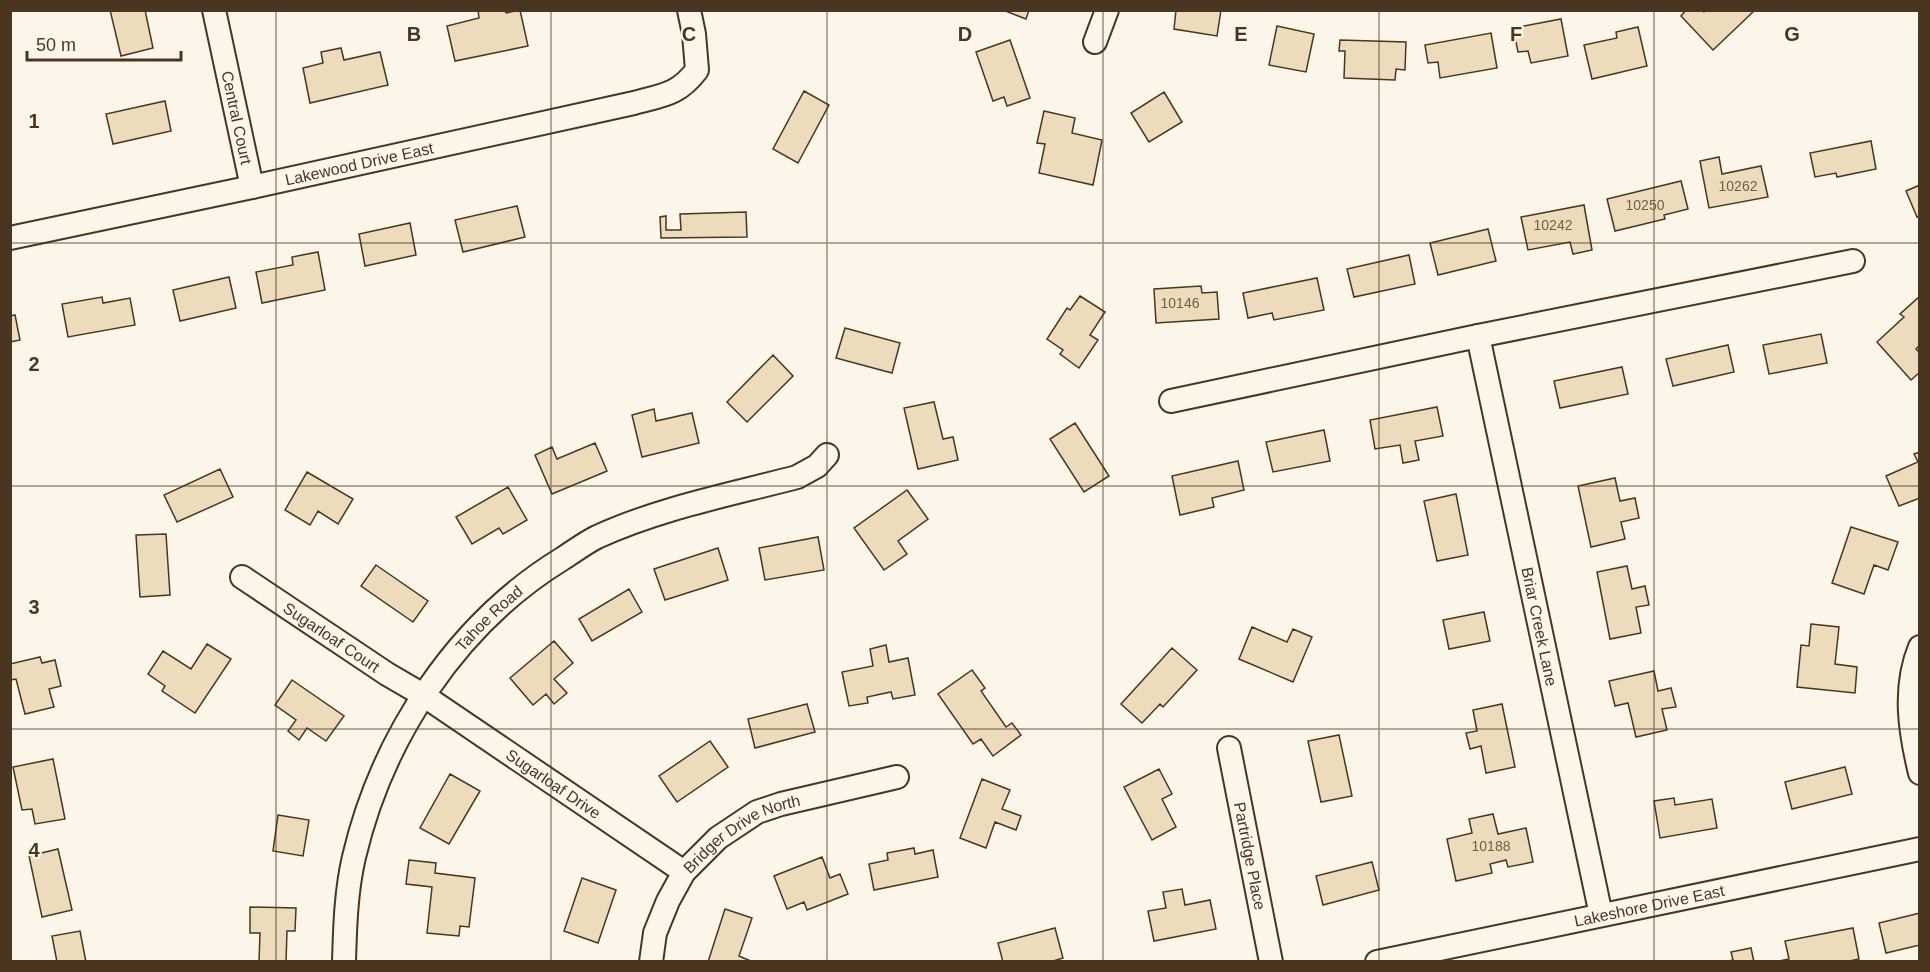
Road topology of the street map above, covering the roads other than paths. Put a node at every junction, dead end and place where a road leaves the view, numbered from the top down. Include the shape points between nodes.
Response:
1 (214, 10) edge
2 (689, 10) edge
3 (1107, 10) edge
4 (1095, 42) dead end
5 (252, 187) junction
6 (10, 238) edge
7 (1853, 261) dead end
8 (1478, 336) junction
9 (1171, 401) dead end
10 (827, 455) dead end
11 (242, 577) dead end
12 (1920, 647) edge
13 (423, 695) junction
14 (1229, 748) dead end
15 (1920, 774) edge
16 (897, 777) dead end
17 (1920, 849) edge
18 (684, 872) junction
19 (1601, 915) junction
20 (344, 962) edge
21 (651, 962) edge
22 (1272, 962) edge
23 (1377, 962) edge

1 - 5 street, Central Court
2 - 5 street, Lakewood Drive East via 697,69 687,84 673,92
3 - 4 street
5 - 6 street, Lakewood Drive East
7 - 8 street
8 - 9 street
8 - 19 street, Briar Creek Lane
10 - 13 street, Tahoe Road via 797,477 652,514 595,538 502,602 473,630
11 - 13 street, Sugarloaf Court
12 - 15 street via 1909,693 1911,735
13 - 18 street, Sugarloaf Drive
13 - 20 street, Tahoe Road via 395,744 369,805 354,859 345,915
14 - 22 street, Partridge Place
16 - 18 street, Bridger Drive North via 758,812 718,838
17 - 19 street, Lakeshore Drive East
18 - 21 street, Bridger Drive North via 655,933
19 - 23 street, Lakeshore Drive East

